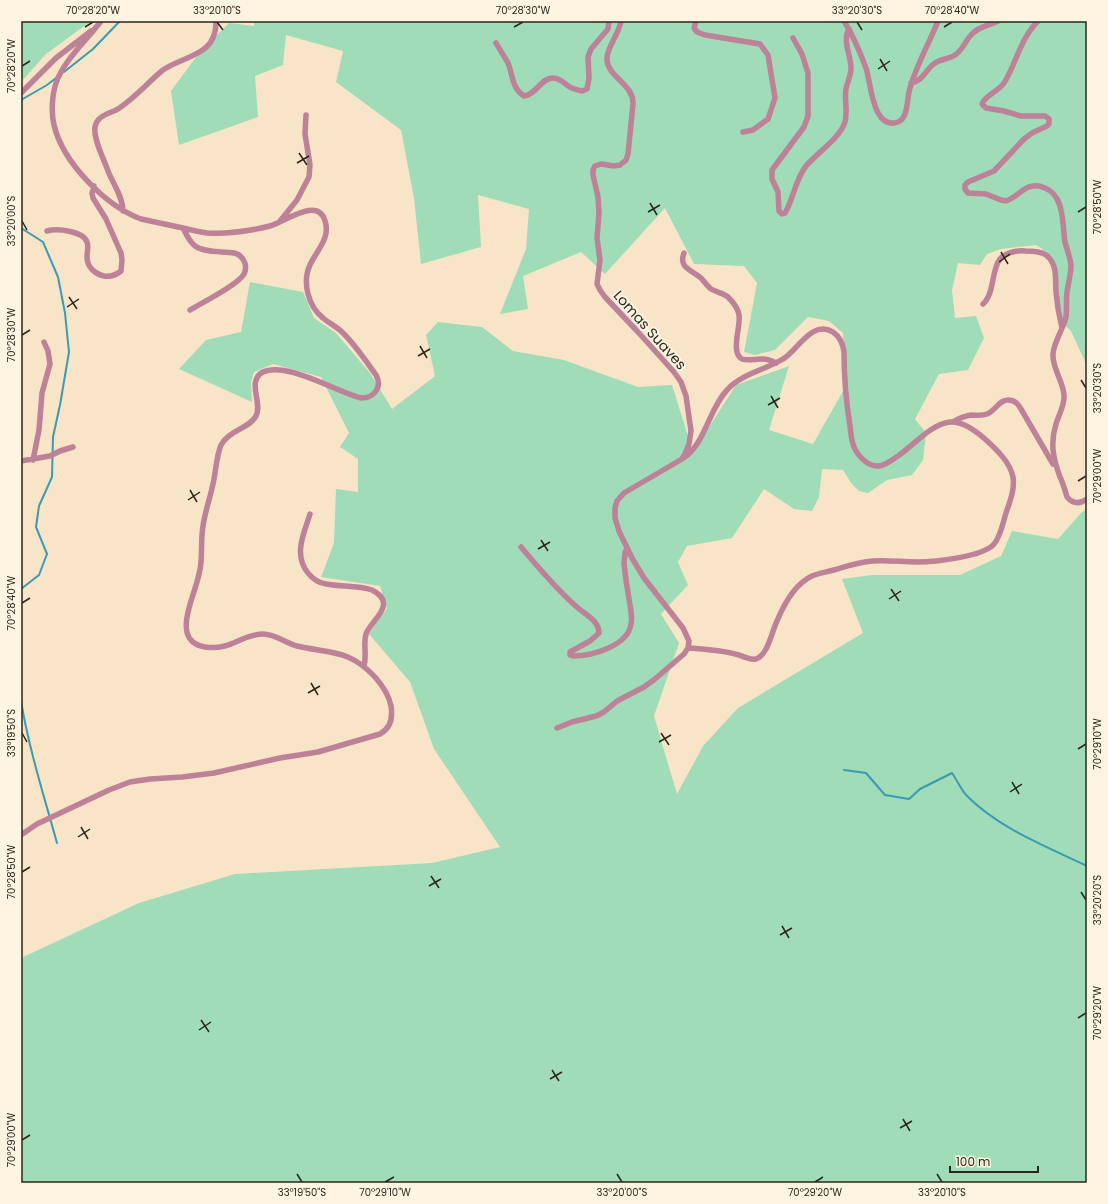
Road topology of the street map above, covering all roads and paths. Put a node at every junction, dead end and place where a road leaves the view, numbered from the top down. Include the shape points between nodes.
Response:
1 (216, 21) edge
2 (609, 21) edge
3 (620, 21) edge
4 (696, 21) edge
5 (844, 21) edge
6 (938, 21) edge
7 (998, 21) edge
8 (1038, 21) edge
9 (99, 24) edge
10 (849, 29) junction
11 (793, 38) dead end
12 (496, 43) dead end
13 (911, 83) junction
14 (21, 93) edge
15 (306, 115) dead end
16 (743, 132) dead end
17 (94, 186) junction
18 (123, 211) junction
19 (279, 223) junction
20 (183, 228) junction
21 (47, 231) dead end
22 (684, 252) dead end
23 (983, 304) dead end
24 (190, 310) dead end
25 (1062, 328) junction
26 (44, 342) dead end
27 (776, 363) junction
28 (953, 422) junction
29 (73, 447) dead end
30 (682, 459) junction
31 (33, 460) junction
32 (21, 461) edge
33 (1057, 468) junction
34 (1087, 499) edge
35 (310, 514) dead end
36 (521, 547) dead end
37 (627, 548) junction
38 (688, 648) junction
39 (364, 666) junction
40 (557, 728) dead end
41 (21, 836) edge

1 - 18 street via 215,36 206,48 163,70 118,109 96,123 98,143 122,202
2 - 12 street via 608,29 591,49 588,57 587,89 582,91 551,77 529,96 524,96 518,92
3 - 30 street, Lomas Suaves via 607,60 610,68 630,92 633,104 626,160 617,166 599,164 593,172 599,213 597,238 600,260 597,284 605,297 681,382 686,396 691,430 689,444
4 - 16 street via 694,28 697,32 760,44 768,55 774,98 768,119 753,130
5 - 10 street
6 - 13 street
7 - 13 street via 973,32 958,53 935,63 918,80
8 - 25 street via 1027,34 1002,85 985,98 982,104 986,108 1021,116 1045,116 1049,124 1024,139 994,170 968,182 965,189 968,193 986,194 1006,201 1032,186 1047,189 1055,196 1062,216 1071,267
9 - 14 street via 56,58
9 - 17 street via 61,73 56,84 52,109 53,124 64,149
10 - 11 street via 846,41 851,68 846,89 844,125 838,135 802,171 788,208 782,214 779,212 778,192 772,173 782,155 804,127 808,116 808,73
10 - 13 street via 865,66 874,105 882,119 893,123 903,118
15 - 19 street via 309,177 297,200
17 - 18 street
17 - 21 street via 93,198 121,254 121,271 117,275 107,277 92,270 88,264 88,243 85,238 64,230
18 - 20 street via 141,219
19 - 20 street via 231,232 205,233
19 - 39 street via 309,210 318,211 324,216 325,235 307,275 310,299 321,316 348,338 378,377 379,384 372,394 361,398 283,371 261,373 255,384 257,415 229,436 220,450 203,523 201,564 188,615 187,632 194,642 214,648 265,634 299,646 343,655
20 - 24 street via 189,239 201,249 236,253 241,256 246,270 234,284
22 - 27 street via 683,261 688,270 699,276 711,289 724,294 736,307 740,319 736,345 740,357 743,360 767,359
23 - 25 street via 989,296 1000,259 1022,251 1040,252 1046,255 1054,266
25 - 33 street via 1053,356 1064,395 1052,442
26 - 31 street via 50,364 42,393
27 - 28 street via 787,357 811,332 825,329 837,335 844,348 846,402 852,442 860,456 874,466 882,466 889,462 937,426
27 - 30 street via 746,377 727,390 694,448
28 - 33 street via 966,416 987,414 1004,400 1014,401 1025,414
28 - 38 street via 969,427 985,438 1008,464 1012,473 1012,494 999,536 993,545 974,554 956,558 917,562 866,562 808,578 789,598 764,653 758,658 750,659 731,653
29 - 31 street
30 - 37 street via 629,490 617,501 615,518
31 - 32 street
33 - 34 street via 1068,497 1074,502
35 - 39 street via 300,549 302,562 308,574 315,580 327,584 372,590 383,602 382,611 366,634
36 - 37 street via 549,579 598,627 599,633 595,638 570,652 570,655 574,656 606,649 621,640 630,630 632,620 624,562
37 - 38 street via 644,578 683,628 689,641
38 - 40 street via 655,680 617,701 604,712
39 - 41 street via 383,687 391,706 391,723 380,734 318,752 214,773 130,782 37,824

